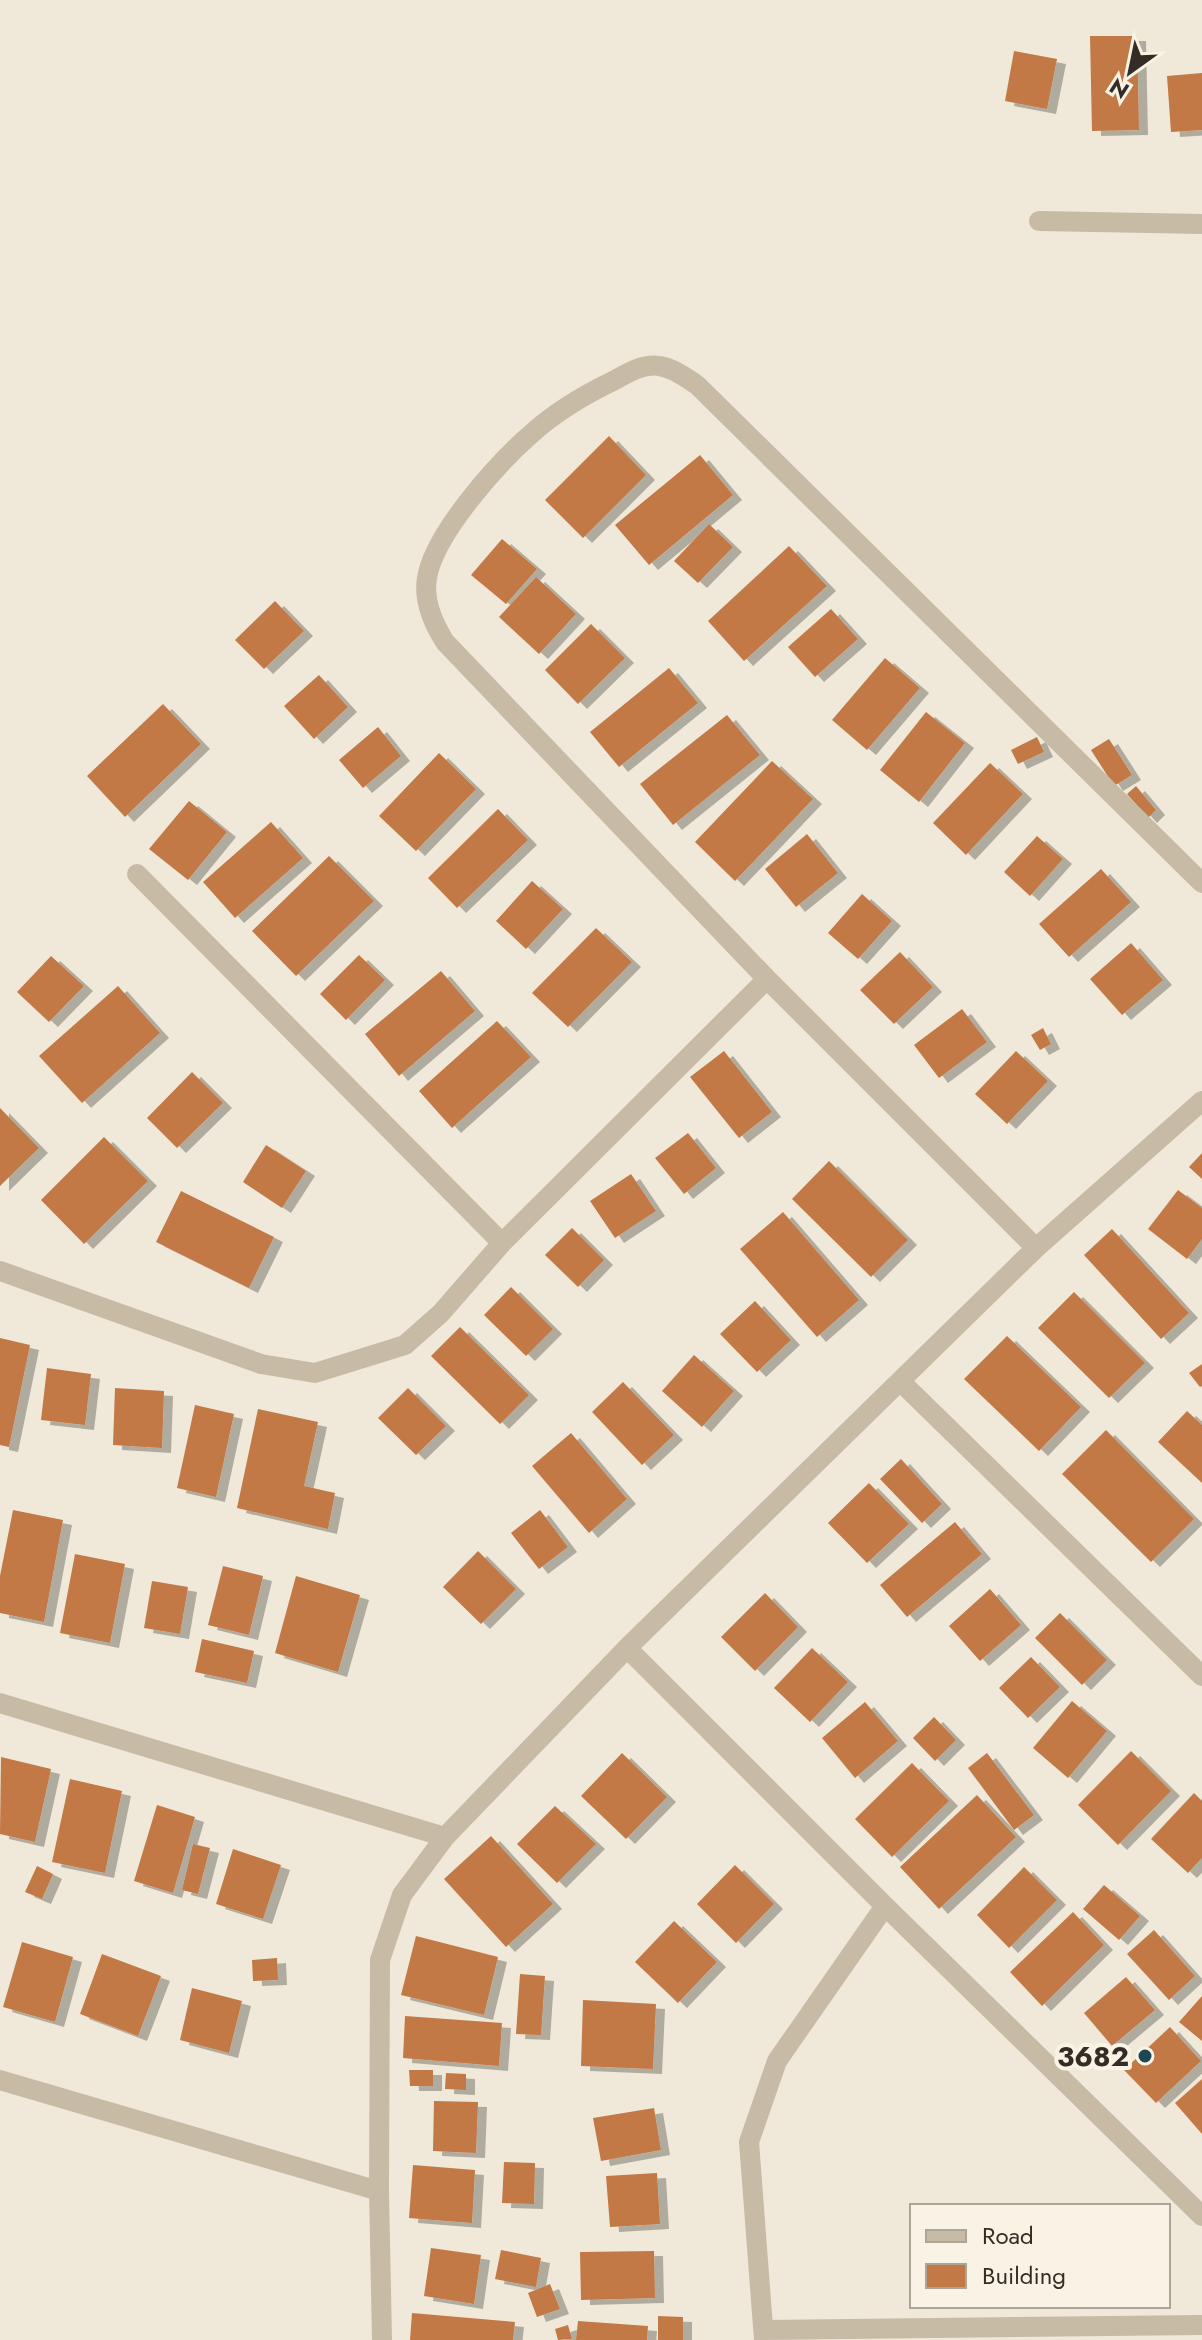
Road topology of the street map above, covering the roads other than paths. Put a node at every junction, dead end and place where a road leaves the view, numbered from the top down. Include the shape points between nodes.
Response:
1 (1039, 221) dead end
2 (1202, 224) edge
3 (137, 874) dead end
4 (1202, 883) edge
5 (767, 979) junction
6 (1202, 1101) edge
7 (502, 1243) junction
8 (1036, 1248) junction
9 (0, 1271) edge
10 (901, 1382) junction
11 (627, 1648) junction
12 (1200, 1669) edge
13 (0, 1703) edge
14 (445, 1837) junction
15 (885, 1906) junction
16 (0, 2080) edge
17 (379, 2191) junction
18 (1202, 2216) edge
19 (1202, 2325) edge
20 (764, 2335) edge
21 (382, 2340) edge

1 - 2 street
3 - 7 street
4 - 5 street via 697,385 657,365 634,370 531,434 460,512 431,561 426,581 431,620 445,642
5 - 7 street
5 - 8 street
6 - 8 street
7 - 9 street via 441,1313 405,1345 315,1373 261,1364
8 - 10 street
10 - 11 street
10 - 12 street
11 - 14 street
11 - 15 street
13 - 14 street
14 - 17 street via 402,1895 380,1960
15 - 18 street
15 - 20 street via 777,2061 749,2142
16 - 17 street
17 - 21 street
19 - 20 street

